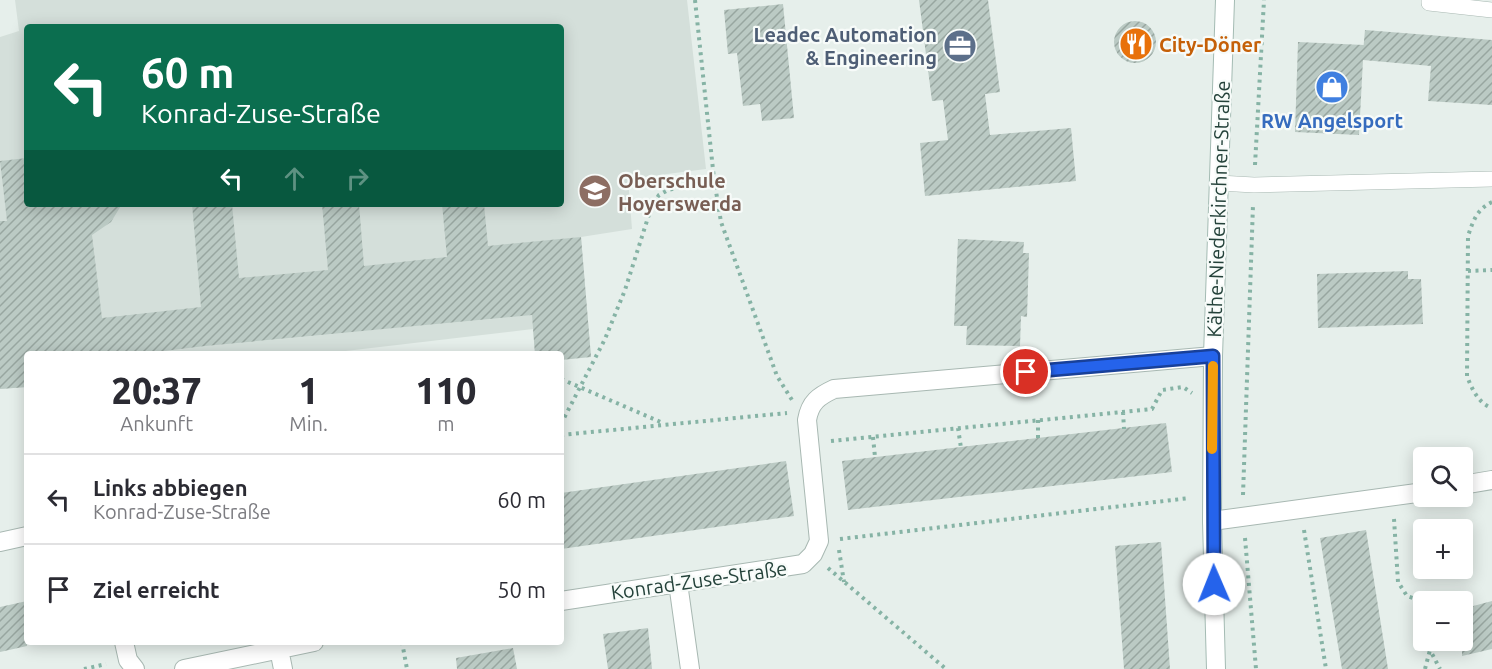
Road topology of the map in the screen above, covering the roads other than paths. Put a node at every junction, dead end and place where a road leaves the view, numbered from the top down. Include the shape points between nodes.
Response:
1 (1225, 0) edge
2 (1429, 0) edge
3 (1492, 10) edge
4 (1492, 179) edge
5 (1219, 183) junction
6 (1213, 356) junction
7 (1492, 480) edge
8 (1473, 483) edge
9 (1413, 494) edge
10 (1212, 521) junction
11 (24, 537) edge
12 (0, 542) edge
13 (678, 583) junction
14 (564, 600) edge
15 (125, 645) edge
16 (299, 645) edge
17 (279, 649) junction
18 (135, 669) edge
19 (184, 669) edge
20 (283, 669) edge
21 (690, 669) edge
22 (1216, 669) edge

1 - 5 street, Käthe-Niederkirchner-Straße
2 - 3 lane via 1428,3
4 - 5 lane
5 - 6 street, Käthe-Niederkirchner-Straße
6 - 10 street, Käthe-Niederkirchner-Straße
6 - 13 street, Konrad-Zuse-Straße via 834,389 819,396 805,412 819,542 813,554 803,564
7 - 8 street
9 - 10 street
10 - 22 street, Käthe-Niederkirchner-Straße
11 - 12 street
13 - 14 street, Konrad-Zuse-Straße
13 - 21 street
15 - 18 street
16 - 17 street
17 - 19 street
17 - 20 street

